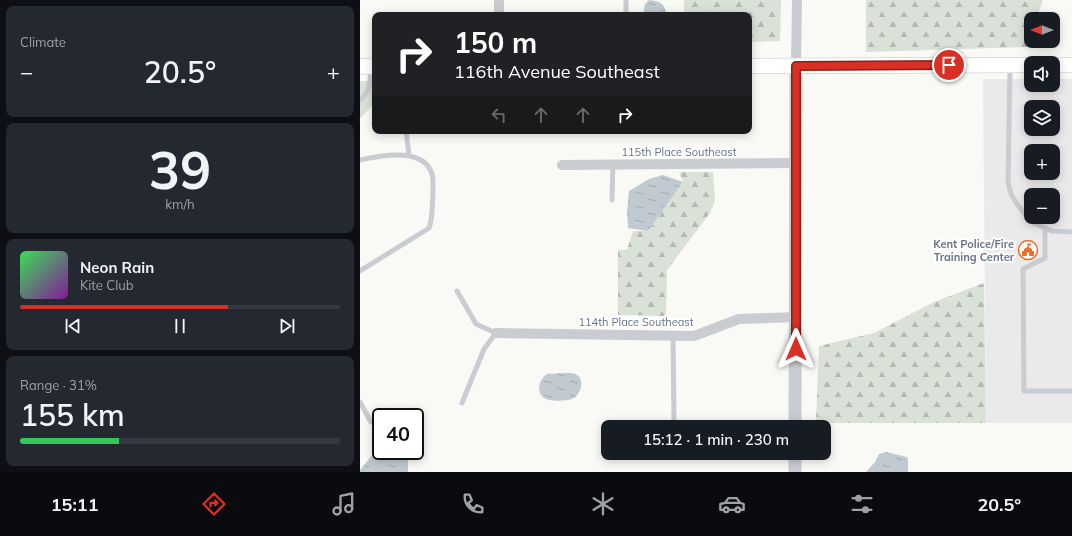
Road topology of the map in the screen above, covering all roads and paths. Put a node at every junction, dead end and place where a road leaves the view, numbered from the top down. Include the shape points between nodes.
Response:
1 (499, 0) edge
2 (626, 0) edge
3 (797, 0) edge
4 (499, 12) edge
5 (626, 12) edge
6 (1010, 65) junction
7 (1024, 65) edge
8 (1060, 65) edge
9 (1072, 65) edge
10 (369, 66) edge
11 (752, 66) edge
12 (796, 66) junction
13 (360, 100) edge
14 (406, 134) edge
15 (409, 156) junction
16 (360, 160) edge
17 (796, 163) junction
18 (613, 164) junction
19 (562, 165) dead end
20 (612, 200) dead end
21 (1045, 229) junction
22 (1072, 232) edge
23 (360, 271) edge
24 (457, 291) dead end
25 (796, 317) junction
26 (496, 333) junction
27 (673, 336) junction
28 (1072, 391) edge
29 (360, 402) edge
30 (462, 403) dead end
31 (674, 420) edge
32 (796, 420) edge
33 (372, 422) dead end
34 (795, 460) edge
35 (795, 472) edge

1 - 4 street
2 - 5 lane
3 - 12 street
6 - 7 main road
6 - 12 main road
6 - 21 lane via 1008,182 1011,194 1027,217
8 - 9 main road
10 - 13 lane via 369,87 367,94
11 - 12 main road
12 - 17 street
14 - 15 lane
15 - 16 lane
15 - 23 lane via 424,161 433,178 432,221 429,228
17 - 18 street, 115th Place Southeast
17 - 25 street
18 - 19 street, 115th Place Southeast
18 - 20 lane
21 - 22 lane via 1052,232
21 - 28 lane via 1045,258 1023,269 1024,391
24 - 26 lane via 476,324
25 - 27 street, 114th Place Southeast via 739,319 694,336
25 - 32 street
26 - 27 street, 114th Place Southeast
26 - 30 lane via 484,349
27 - 31 lane
29 - 33 lane
34 - 35 street

